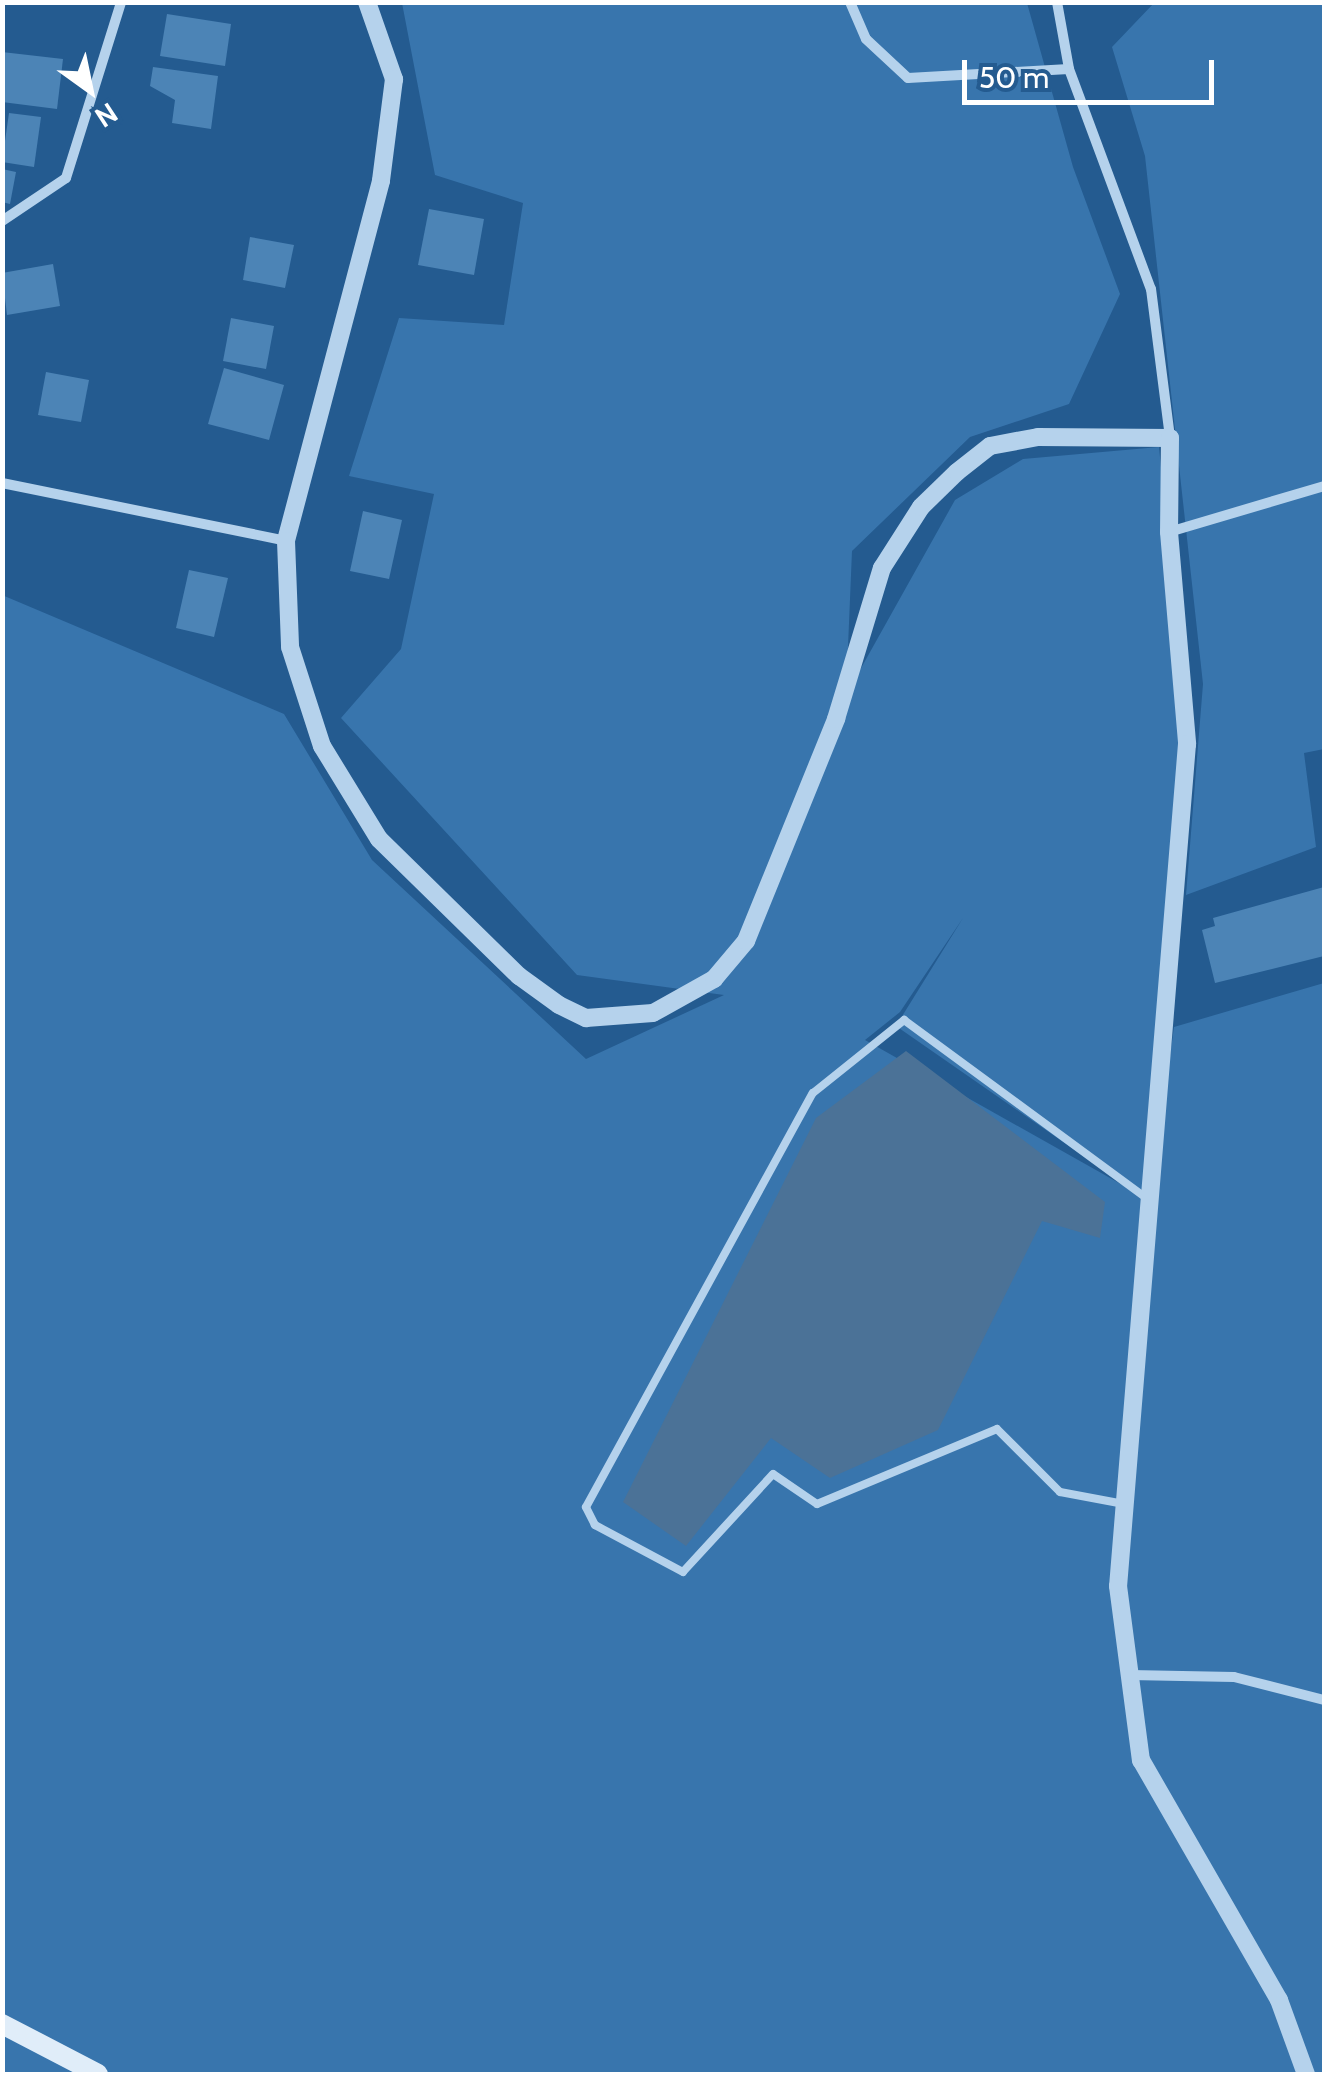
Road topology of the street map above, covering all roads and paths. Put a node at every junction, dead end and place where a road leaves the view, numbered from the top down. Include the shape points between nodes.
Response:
1 (121, 2) edge
2 (367, 2) edge
3 (850, 2) edge
4 (1057, 2) edge
5 (1069, 68) junction
6 (2, 220) edge
7 (1170, 438) junction
8 (2, 483) edge
9 (1324, 486) edge
10 (1169, 532) junction
11 (286, 541) junction
12 (1150, 1200) junction
13 (1124, 1504) junction
14 (1130, 1675) junction
15 (1324, 1700) edge
16 (2, 2024) edge
17 (98, 2074) edge
18 (1306, 2074) edge

1 - 6 street via 66,178
2 - 11 street via 394,80 381,181
3 - 5 street via 866,38 908,78
4 - 5 street
5 - 7 street via 1151,289
7 - 10 street
7 - 11 street via 1038,437 990,446 921,507 882,568 836,719 746,941 714,979 653,1013 586,1018 559,1004 519,976 379,838 322,746 299,687
8 - 11 street
9 - 10 street
10 - 12 street via 1188,744
12 - 13 street
12 - 13 lane via 904,1020 814,1093 586,1507 595,1525 683,1572 773,1474 817,1504 997,1430 1060,1492
13 - 14 street via 1118,1586
14 - 15 street via 1234,1678
14 - 18 street via 1141,1760 1279,2000
16 - 17 main road

